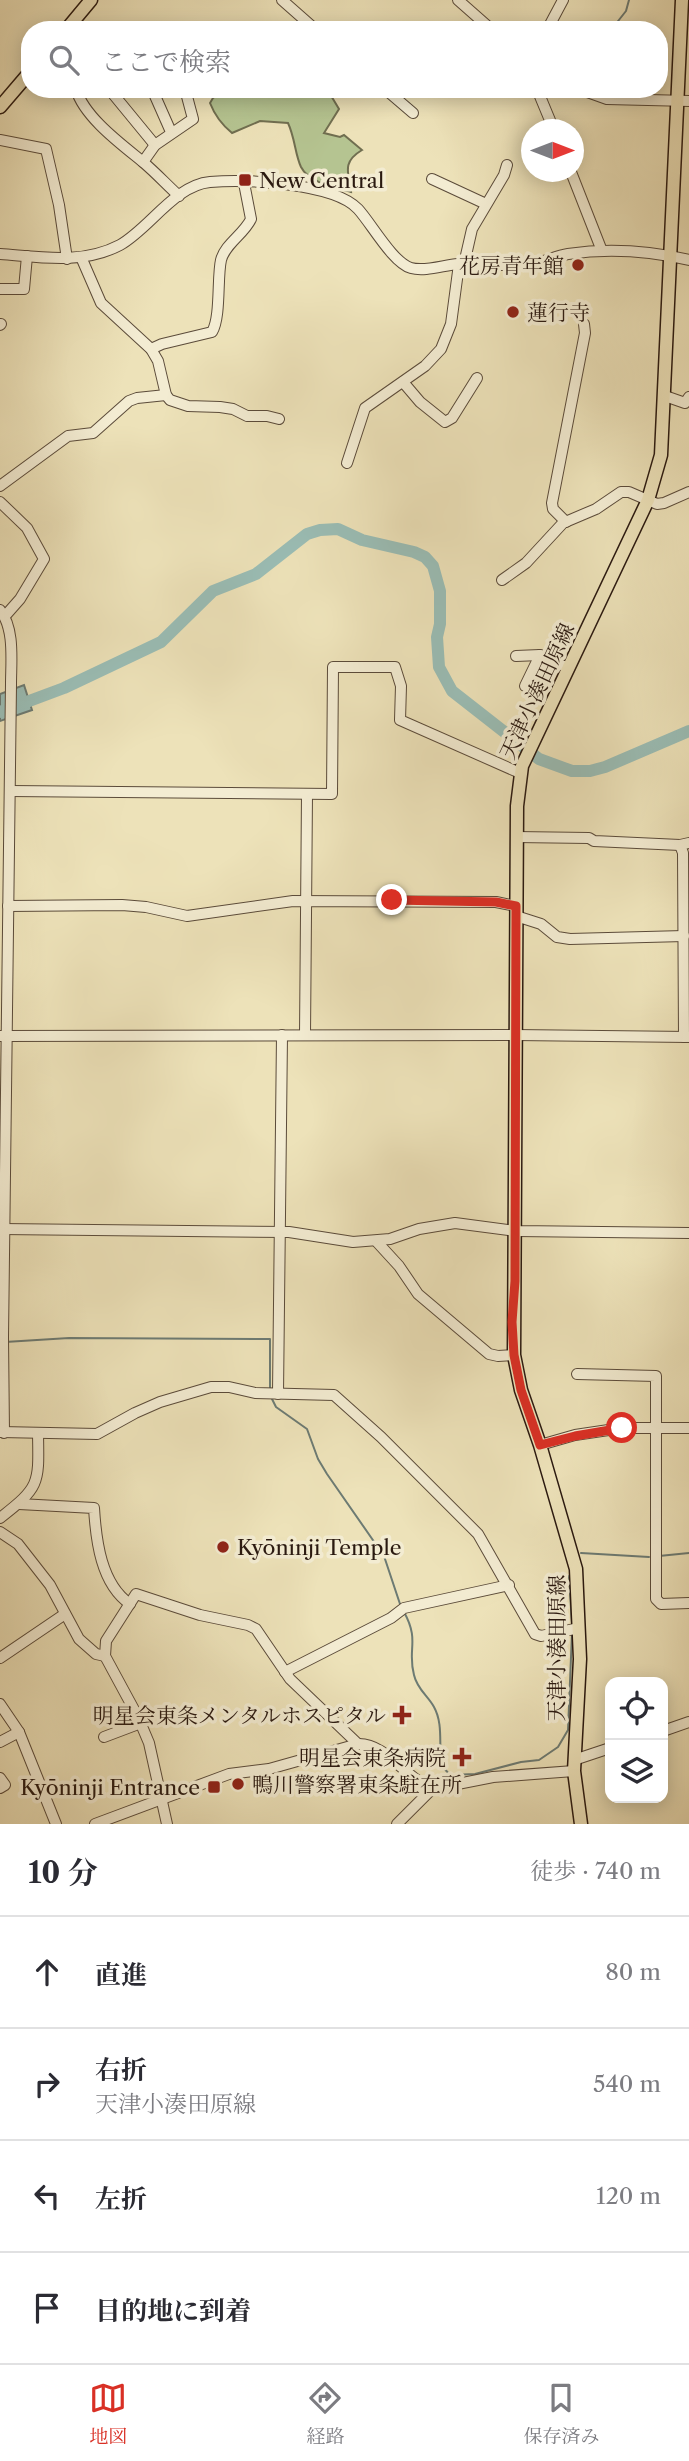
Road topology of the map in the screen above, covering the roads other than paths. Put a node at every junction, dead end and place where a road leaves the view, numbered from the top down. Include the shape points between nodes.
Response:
1 (91, 0) edge
2 (282, 0) edge
3 (458, 0) edge
4 (564, 0) edge
5 (682, 0) edge
6 (74, 21) edge
7 (306, 21) edge
8 (482, 21) edge
9 (552, 21) edge
10 (21, 82) edge
11 (80, 98) edge
12 (116, 98) edge
13 (156, 98) edge
14 (187, 98) edge
15 (396, 98) edge
16 (541, 98) edge
17 (604, 98) edge
18 (683, 101) edge
19 (0, 107) edge
20 (413, 113) dead end
21 (549, 119) edge
22 (171, 132) junction
23 (0, 139) edge
24 (155, 145) junction
25 (143, 162) junction
26 (507, 165) dead end
27 (432, 179) dead end
28 (575, 182) edge
29 (244, 183) junction
30 (179, 196) junction
31 (486, 204) junction
32 (602, 251) junction
33 (0, 254) edge
34 (27, 256) junction
35 (671, 256) junction
36 (81, 257) junction
37 (67, 259) junction
38 (689, 260) edge
39 (462, 264) junction
40 (0, 289) edge
41 (584, 324) dead end
42 (151, 349) junction
43 (477, 378) dead end
44 (403, 382) junction
45 (166, 395) junction
46 (665, 396) junction
47 (689, 397) edge
48 (279, 419) dead end
49 (347, 463) dead end
50 (0, 486) edge
51 (689, 492) edge
52 (648, 500) junction
53 (0, 502) edge
54 (566, 522) junction
55 (502, 580) dead end
56 (2, 613) edge
57 (540, 655) junction
58 (516, 656) dead end
59 (568, 668) junction
60 (526, 686) dead end
61 (520, 773) junction
62 (10, 791) junction
63 (307, 794) junction
64 (516, 837) junction
65 (684, 844) edge
66 (306, 901) junction
67 (8, 906) junction
68 (516, 911) junction
69 (686, 940) edge
70 (282, 1035) junction
71 (305, 1035) junction
72 (515, 1035) junction
73 (4, 1036) edge
74 (686, 1037) edge
75 (2, 1229) edge
76 (516, 1231) junction
77 (281, 1232) junction
78 (689, 1233) edge
79 (377, 1242) junction
80 (514, 1355) junction
81 (577, 1374) dead end
82 (274, 1394) junction
83 (657, 1428) junction
84 (689, 1428) edge
85 (2, 1432) edge
86 (38, 1434) junction
87 (540, 1445) junction
88 (19, 1504) junction
89 (0, 1518) edge
90 (0, 1532) edge
91 (509, 1585) junction
92 (689, 1603) edge
93 (130, 1604) junction
94 (65, 1614) junction
95 (575, 1629) junction
96 (104, 1656) junction
97 (0, 1658) edge
98 (285, 1672) junction
99 (0, 1704) edge
100 (689, 1722) edge
101 (141, 1723) junction
102 (668, 1729) edge
103 (19, 1732) junction
104 (104, 1737) dead end
105 (0, 1742) edge
106 (358, 1744) junction
107 (605, 1750) edge
108 (574, 1766) junction
109 (0, 1778) edge
110 (0, 1788) edge
111 (432, 1789) junction
112 (161, 1799) junction
113 (56, 1824) edge
114 (95, 1824) edge
115 (167, 1824) edge
116 (397, 1824) edge
117 (581, 1824) edge

1 - 6 main road
2 - 7 street
3 - 8 street
4 - 9 street
5 - 18 main road, 天津小湊田原線
10 - 19 main road
11 - 25 street via 121,146
12 - 24 street
13 - 22 street
14 - 22 street via 193,119
15 - 20 street
16 - 21 street
17 - 18 street
18 - 35 main road, 天津小湊田原線
22 - 24 street
23 - 37 street via 47,149
24 - 25 street
25 - 30 street
26 - 31 street
27 - 31 street
28 - 32 street
29 - 30 street via 202,184
29 - 39 street via 309,188 338,196 355,206 410,267
29 - 42 street via 251,219 223,253 215,328
30 - 36 street via 125,242
31 - 39 street via 472,229
32 - 35 street
32 - 39 street via 532,264
33 - 34 street
34 - 37 street
34 - 40 street via 24,289
35 - 38 street
35 - 46 main road, 天津小湊田原線
36 - 37 street
36 - 42 street via 101,303
39 - 44 street via 445,340 430,362
41 - 54 street via 552,503
42 - 45 street
43 - 44 street via 445,422
44 - 49 street via 365,408
45 - 48 street via 176,404
45 - 50 street via 129,401 93,433 68,436
46 - 47 street via 685,403
46 - 52 main road, 天津小湊田原線 via 661,456
51 - 52 street via 664,503
52 - 54 street via 621,492
52 - 59 main road, 天津小湊田原線
53 - 56 street via 27,528 44,559 20,599
54 - 55 street via 526,564
56 - 62 street via 10,634
57 - 58 street
57 - 59 street
57 - 60 street
59 - 61 main road, 天津小湊田原線
61 - 63 street via 400,720 401,686 395,667 333,667 332,794
61 - 64 main road, 天津小湊田原線
62 - 63 street
62 - 67 street
63 - 66 street
64 - 65 street
64 - 68 main road, 天津小湊田原線
65 - 69 street
66 - 67 street via 187,916 122,905
66 - 68 street via 496,902
66 - 71 street
67 - 73 street
68 - 69 street via 557,937
68 - 72 main road, 天津小湊田原線
69 - 74 street
70 - 71 street
70 - 73 street
70 - 77 street
71 - 72 street
72 - 74 street
72 - 76 main road, 天津小湊田原線
73 - 75 street
75 - 77 street
75 - 85 street
76 - 78 street
76 - 79 street via 455,1223
76 - 80 main road, 天津小湊田原線
77 - 79 street
77 - 82 street
79 - 80 street via 418,1294 489,1354
80 - 87 main road, 天津小湊田原線
81 - 83 street via 656,1376
82 - 86 street via 211,1387 148,1408 97,1434
82 - 91 street via 334,1395 340,1399 478,1534
83 - 84 street
83 - 87 street via 605,1430
83 - 92 street via 656,1599 661,1604
85 - 86 street
86 - 88 street via 39,1469 30,1494
87 - 95 main road, 天津小湊田原線 via 575,1563
88 - 89 street
88 - 93 street via 93,1508 99,1553 121,1598
90 - 94 street via 25,1551 51,1585
91 - 95 street via 535,1634
91 - 98 street via 401,1609
93 - 96 street via 106,1640
93 - 98 street via 136,1594 248,1625 256,1629
94 - 96 street via 79,1639
94 - 97 street
95 - 108 main road, 天津小湊田原線 via 580,1659
96 - 101 street
98 - 106 street
99 - 103 street
100 - 102 street
101 - 104 street
101 - 112 street
103 - 105 street
103 - 113 street
106 - 111 street via 371,1745
106 - 112 street via 269,1769 233,1772
107 - 108 street
108 - 111 street
108 - 117 main road, 天津小湊田原線
109 - 110 street via 5,1785
111 - 116 street
112 - 114 street
112 - 115 street

